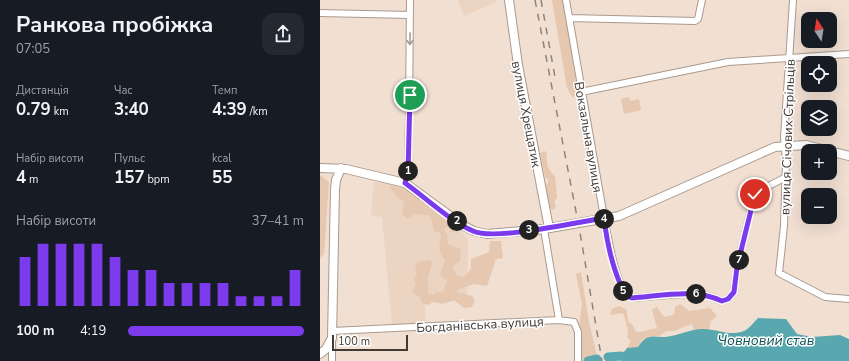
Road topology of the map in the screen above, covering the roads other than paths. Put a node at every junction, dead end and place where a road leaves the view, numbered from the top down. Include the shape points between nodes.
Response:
1 (410, 0) edge
2 (509, 0) edge
3 (566, 0) edge
4 (702, 0) edge
5 (793, 0) edge
6 (320, 13) edge
7 (410, 15) junction
8 (569, 18) junction
9 (849, 54) edge
10 (790, 59) junction
11 (581, 92) junction
12 (785, 145) junction
13 (849, 156) edge
14 (320, 168) edge
15 (341, 168) junction
16 (786, 177) junction
17 (405, 183) junction
18 (604, 218) junction
19 (546, 228) junction
20 (849, 299) edge
21 (559, 320) junction
22 (332, 335) junction
23 (320, 354) edge
24 (332, 361) edge
25 (578, 361) edge

1 - 7 street
2 - 19 street, вулиця Хрещатик
3 - 8 street, Вокзальна вулиця
4 - 8 street via 698,19 694,21
5 - 10 street, вулиця Січових Стрільців
6 - 7 street
7 -> 17 street via 408,157
8 - 11 street, Вокзальна вулиця
9 - 10 street
10 - 11 street via 728,62
10 - 12 street, вулиця Січових Стрільців
11 - 18 street, Вокзальна вулиця
12 - 13 street via 806,145
12 - 16 street, вулиця Січових Стрільців
12 - 18 street via 764,150 627,213
14 - 15 street
15 - 17 street
15 - 22 street via 335,189
16 - 18 street, Вокзальна вулиця via 755,194 737,267 734,292 722,301 707,294 632,298 626,296 621,288
16 - 20 street, вулиця Січових Стрільців via 779,273 825,297
17 - 19 street via 474,231 488,234
18 - 19 street
19 - 21 street, Богданівська вулиця
21 - 22 street, Богданівська вулиця
21 - 25 street via 574,322 578,332
22 - 23 street via 326,349
22 - 24 street

